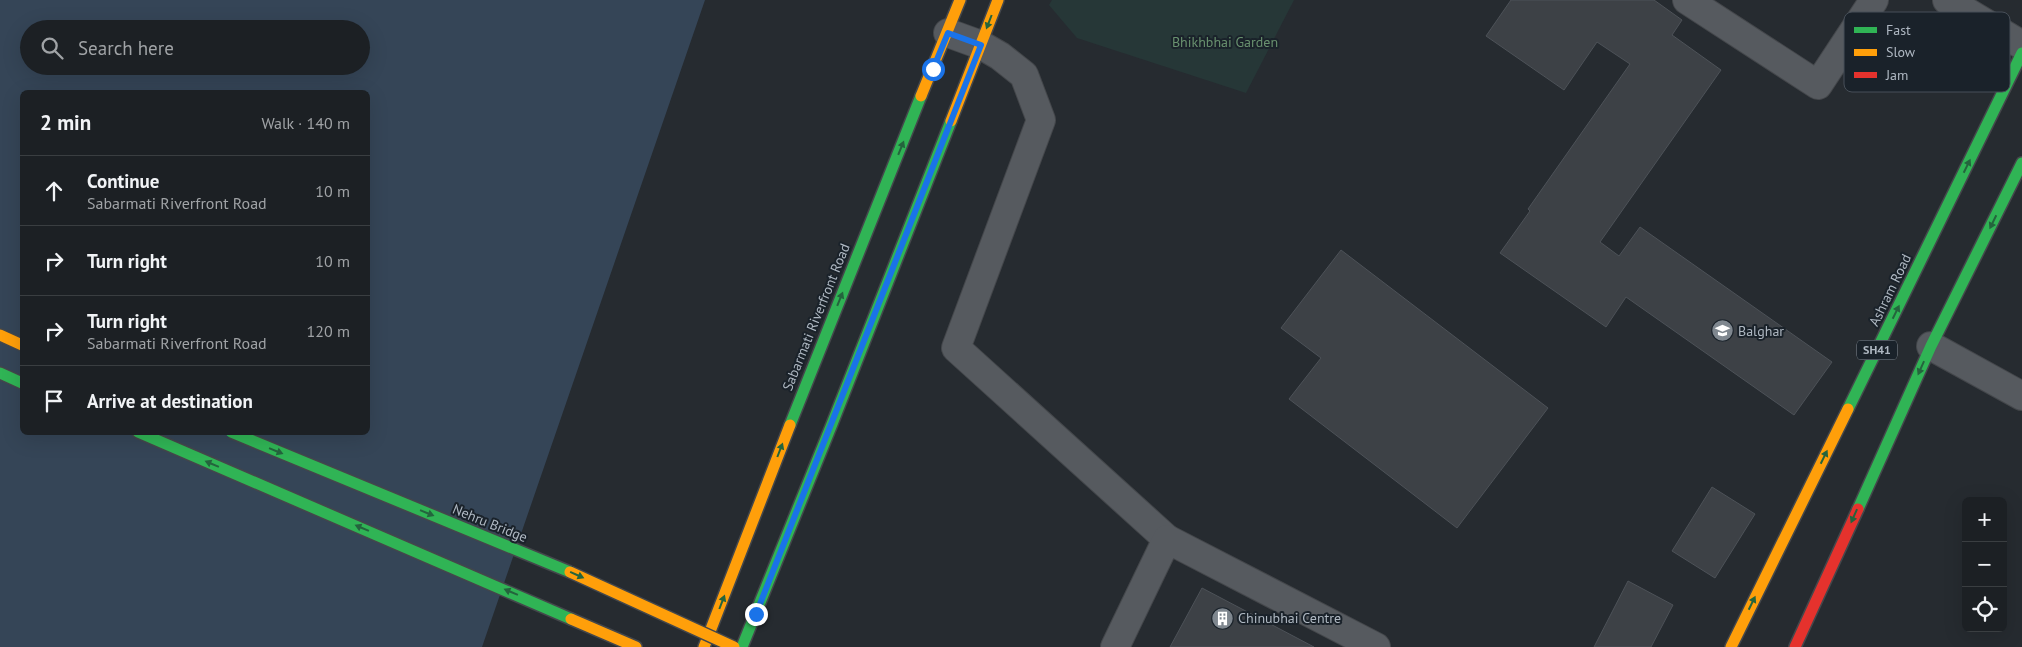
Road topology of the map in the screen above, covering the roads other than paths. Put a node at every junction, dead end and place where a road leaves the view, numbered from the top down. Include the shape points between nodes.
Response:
1 (960, 0) edge
2 (998, 0) edge
3 (1687, 0) edge
4 (1874, 0) edge
5 (1947, 0) edge
6 (1866, 12) edge
7 (1967, 12) edge
8 (948, 33) junction
9 (2010, 38) edge
10 (981, 45) junction
11 (2022, 45) edge
12 (1844, 46) edge
13 (2022, 53) edge
14 (2010, 77) edge
15 (2003, 92) edge
16 (2022, 163) edge
17 (0, 335) edge
18 (20, 344) edge
19 (1932, 346) junction
20 (0, 373) edge
21 (20, 382) edge
22 (2022, 396) edge
23 (145, 435) edge
24 (238, 435) edge
25 (1167, 539) junction
26 (636, 647) edge
27 (704, 647) edge
28 (734, 647) edge
29 (742, 647) edge
30 (1115, 647) edge
31 (1376, 647) edge
32 (1731, 647) edge
33 (1795, 647) edge

1 - 8 main road, Sabarmati Riverfront Road
2 -> 10 main road
3 - 12 street via 1818,85
4 - 6 street
5 - 7 street
8 - 10 street
27 -> 8 main road, Sabarmati Riverfront Road via 801,396
9 - 11 street
10 - 25 street via 1024,75 1041,120 956,348
10 - 29 main road
14 -> 13 main road, Ashram Road / SH41
32 -> 15 main road, Ashram Road / SH41
16 -> 19 main road
17 - 18 main road
19 - 22 street
19 -> 33 main road
20 - 21 main road
26 -> 23 main road
24 -> 28 main road, Nehru Bridge, bridge via 568,571
25 - 30 street
25 - 31 street

